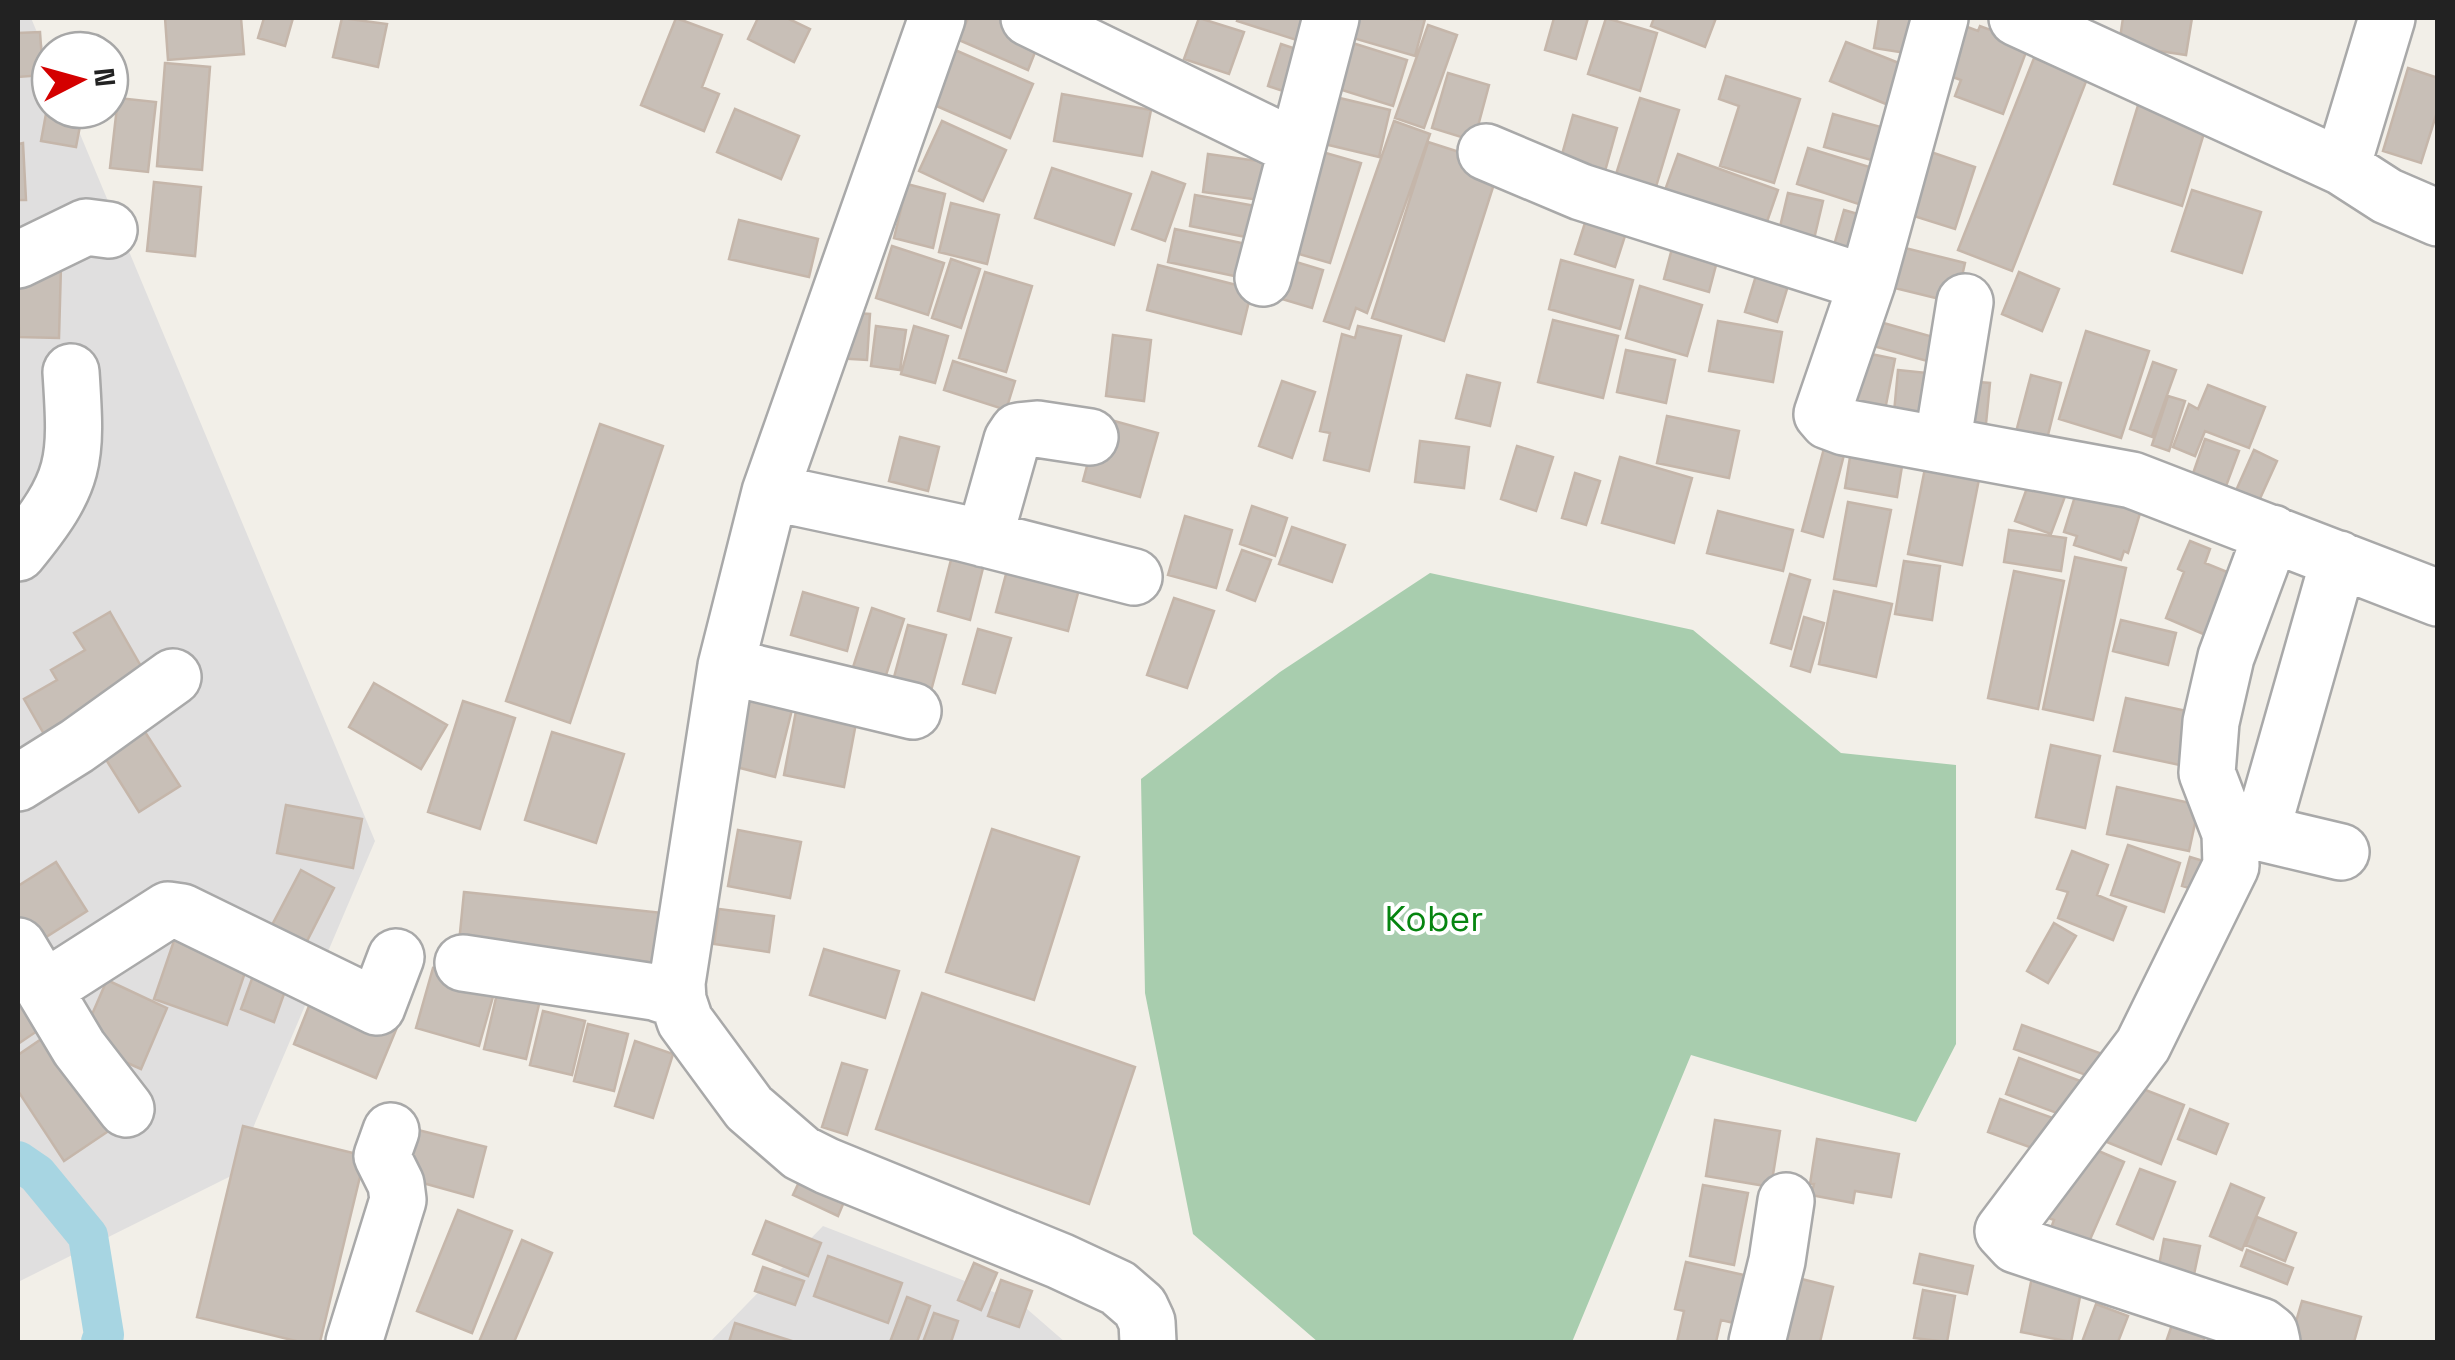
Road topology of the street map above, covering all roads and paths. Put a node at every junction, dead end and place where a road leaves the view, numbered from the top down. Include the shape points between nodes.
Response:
1 (937, 18) edge
2 (1029, 18) edge
3 (1331, 18) edge
4 (1940, 18) edge
5 (2018, 18) edge
6 (2387, 18) edge
7 (1296, 148) junction
8 (1486, 152) dead end
9 (2342, 166) junction
10 (2438, 218) edge
11 (109, 230) dead end
12 (18, 260) edge
13 (1263, 278) dead end
14 (1868, 283) junction
15 (1965, 302) dead end
16 (70, 372) dead end
17 (1090, 437) dead end
18 (1942, 445) junction
19 (770, 492) junction
20 (2272, 533) junction
21 (984, 539) junction
22 (18, 553) edge
23 (2339, 560) junction
24 (1134, 577) dead end
25 (2438, 598) edge
26 (726, 666) junction
27 (173, 677) dead end
28 (913, 710) dead end
29 (18, 783) edge
30 (2341, 852) dead end
31 (396, 957) dead end
32 (463, 963) dead end
33 (32, 967) edge
34 (678, 1000) junction
35 (126, 1110) dead end
36 (391, 1131) dead end
37 (1786, 1201) dead end
38 (354, 1342) edge
39 (1148, 1342) edge
40 (1757, 1342) edge
41 (2272, 1342) edge

1 - 19 street
2 - 7 street
3 - 7 street
4 - 14 street
5 - 9 street
6 - 9 street
7 - 13 street
8 - 14 street via 1582,192
9 - 10 street
11 - 12 street via 86,227
14 - 18 street via 1822,414 1837,426
15 - 18 street
16 - 22 street via 72,464
17 - 21 street via 1018,431
18 - 20 street via 2132,480
19 - 21 street
19 - 26 street
20 - 23 street
20 - 41 street via 2226,657 2211,722 2207,773 2230,833 2231,866 2143,1045 2003,1231 2016,1245 2261,1326
21 - 24 street
23 - 25 street
23 - 30 street via 2261,833
26 - 28 street
26 - 34 street
27 - 29 street
31 - 33 street via 377,1006 168,910
32 - 34 street
33 - 35 street via 79,1048
34 - 39 street via 685,1021 748,1108 801,1152 1118,1288 1140,1307
36 - 38 street via 382,1156 398,1200
37 - 40 street

